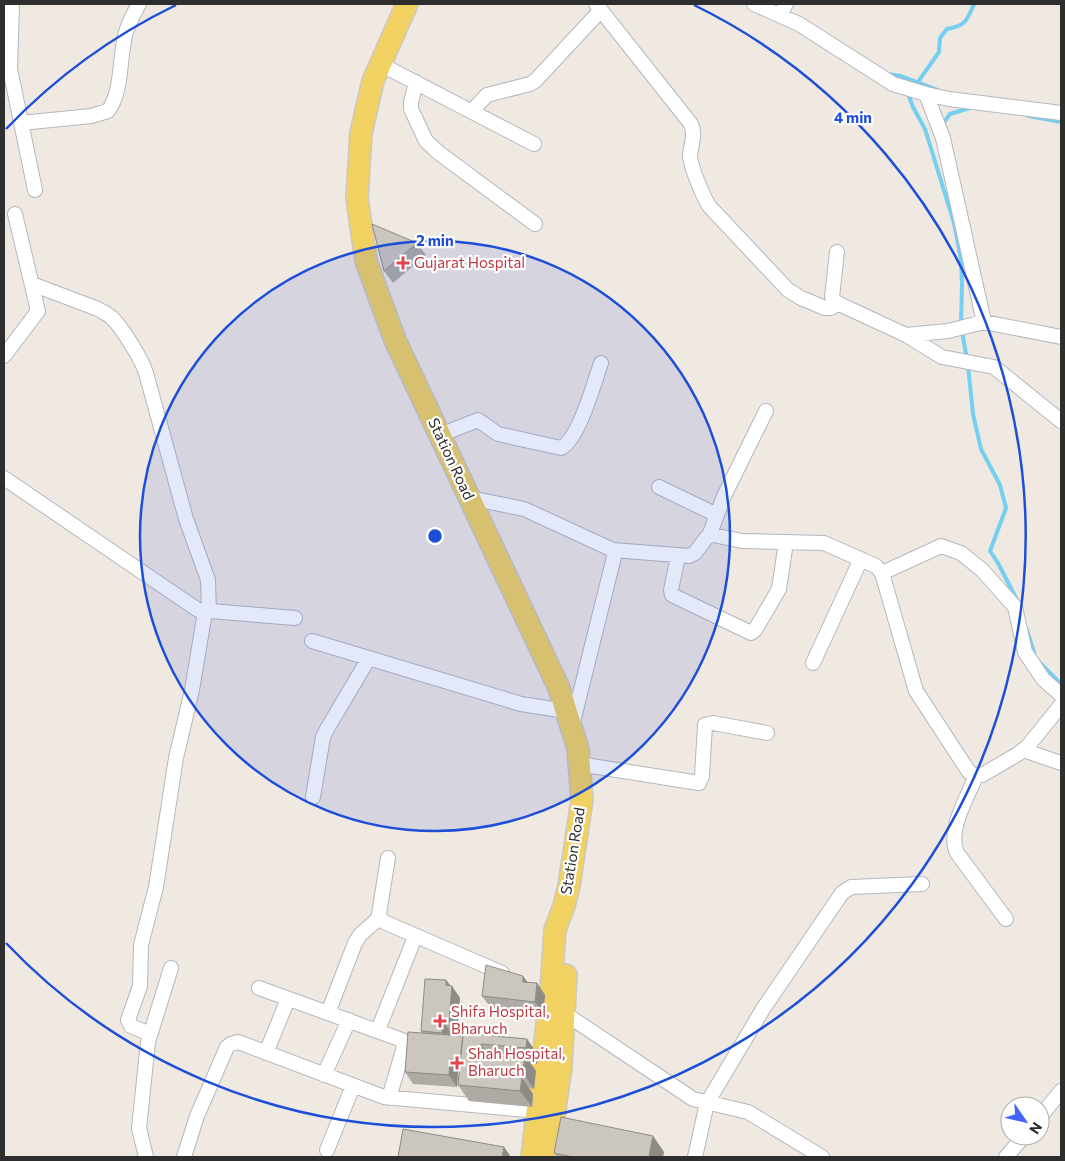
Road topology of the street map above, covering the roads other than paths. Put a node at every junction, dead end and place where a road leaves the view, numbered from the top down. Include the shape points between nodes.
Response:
1 (12, 4) edge
2 (139, 4) edge
3 (754, 4) edge
4 (405, 6) edge
5 (599, 7) edge
6 (783, 9) edge
7 (380, 64) junction
8 (416, 82) junction
9 (926, 94) junction
10 (472, 111) junction
11 (1061, 113) edge
12 (21, 123) junction
13 (534, 144) dead end
14 (35, 190) dead end
15 (15, 214) dead end
16 (535, 224) dead end
17 (837, 252) dead end
18 (32, 284) junction
19 (838, 304) junction
20 (984, 322) junction
21 (906, 335) junction
22 (1061, 337) edge
23 (4, 356) edge
24 (601, 363) dead end
25 (766, 412) dead end
26 (1061, 421) edge
27 (440, 435) junction
28 (4, 478) edge
29 (659, 487) dead end
30 (470, 498) junction
31 (717, 515) junction
32 (709, 536) junction
33 (786, 542) junction
34 (613, 550) junction
35 (678, 556) junction
36 (861, 559) junction
37 (882, 573) junction
38 (212, 612) junction
39 (295, 618) dead end
40 (312, 641) dead end
41 (369, 658) junction
42 (813, 663) dead end
43 (1061, 695) edge
44 (1061, 705) edge
45 (569, 720) junction
46 (767, 733) dead end
47 (1023, 750) junction
48 (1061, 763) edge
49 (579, 764) junction
50 (976, 776) junction
51 (313, 797) dead end
52 (388, 858) dead end
53 (922, 884) dead end
54 (380, 917) junction
55 (1006, 919) dead end
56 (415, 937) junction
57 (171, 968) dead end
58 (515, 978) edge
59 (260, 988) dead end
60 (288, 999) junction
61 (551, 1002) junction
62 (328, 1013) junction
63 (349, 1020) junction
64 (378, 1030) junction
65 (150, 1034) junction
66 (266, 1053) junction
67 (324, 1075) junction
68 (353, 1086) junction
69 (1061, 1091) edge
70 (389, 1098) junction
71 (707, 1103) junction
72 (1050, 1105) edge
73 (537, 1111) junction
74 (1015, 1146) edge
75 (327, 1150) dead end
76 (146, 1157) edge
77 (184, 1157) edge
78 (532, 1157) edge
79 (548, 1157) edge
80 (695, 1157) edge
81 (822, 1157) edge
82 (1006, 1157) edge

1 - 12 street via 10,70
2 - 12 street via 125,33 115,98 108,111 95,116
3 - 6 street
4 - 7 main road, Station Road
5 - 10 street via 534,81 487,95
5 - 19 street via 692,124 691,161 710,207 794,294 825,308
6 - 9 street via 800,24 893,84
7 - 8 street
7 - 27 main road, Station Road via 361,133 357,198 366,261 395,340
8 - 10 street
8 - 16 street via 411,105 426,141
9 - 11 street
9 - 20 street via 943,138
10 - 13 street
12 - 14 street
15 - 18 street
17 - 19 street via 832,299
18 - 23 street via 38,311
18 - 38 street via 105,313 118,324 142,364 186,519 207,576
19 - 21 street
20 - 21 street via 948,331
20 - 22 street
21 - 26 street via 942,357 985,364 998,370
24 - 27 street via 582,418 569,442 561,448 498,434 478,420
25 - 31 street
27 - 30 main road, Station Road
28 - 38 street via 195,609
29 - 31 street
30 - 34 street via 524,509
30 - 45 main road, Station Road via 559,688
31 - 32 street
32 - 33 street
32 - 35 street via 694,555
33 - 35 street via 779,589 751,633 672,596
33 - 36 street via 824,543
34 - 35 street
34 - 45 street via 614,557
36 - 37 street
36 - 42 street
37 - 43 street via 941,546 961,553 982,570 1015,607 1025,652 1043,679
37 - 50 street via 916,691 969,772
38 - 39 street
38 - 65 street via 176,758 156,886 141,944 140,986 128,1020 131,1026
40 - 41 street
41 - 45 street
41 - 51 street via 327,729
44 - 47 street
45 - 49 main road, Station Road
46 - 49 street via 713,723 705,725 699,782
47 - 48 street
47 - 50 street
49 - 61 main road, Station Road via 582,800 564,906 569,923
50 - 55 street via 954,832 954,845
52 - 54 street
53 - 71 street via 851,887 842,893 763,1009
54 - 56 street via 388,925
54 - 62 street via 355,943
56 - 58 street
56 - 64 street
57 - 65 street
59 - 60 street
60 - 62 street
60 - 66 street
61 - 71 street via 693,1099
61 - 73 main road, Station Road
61 - 79 main road, Station Road via 561,1067
62 - 63 street
63 - 64 street
63 - 67 street
64 - 70 street via 400,1038 404,1043
65 - 76 street via 139,1128
66 - 67 street
66 - 77 street via 238,1042 227,1047 196,1116
67 - 68 street
68 - 70 street
68 - 75 street
69 - 72 street
70 - 73 street
71 - 80 street
71 - 81 street via 753,1114
73 - 78 main road, Station Road
74 - 82 street

